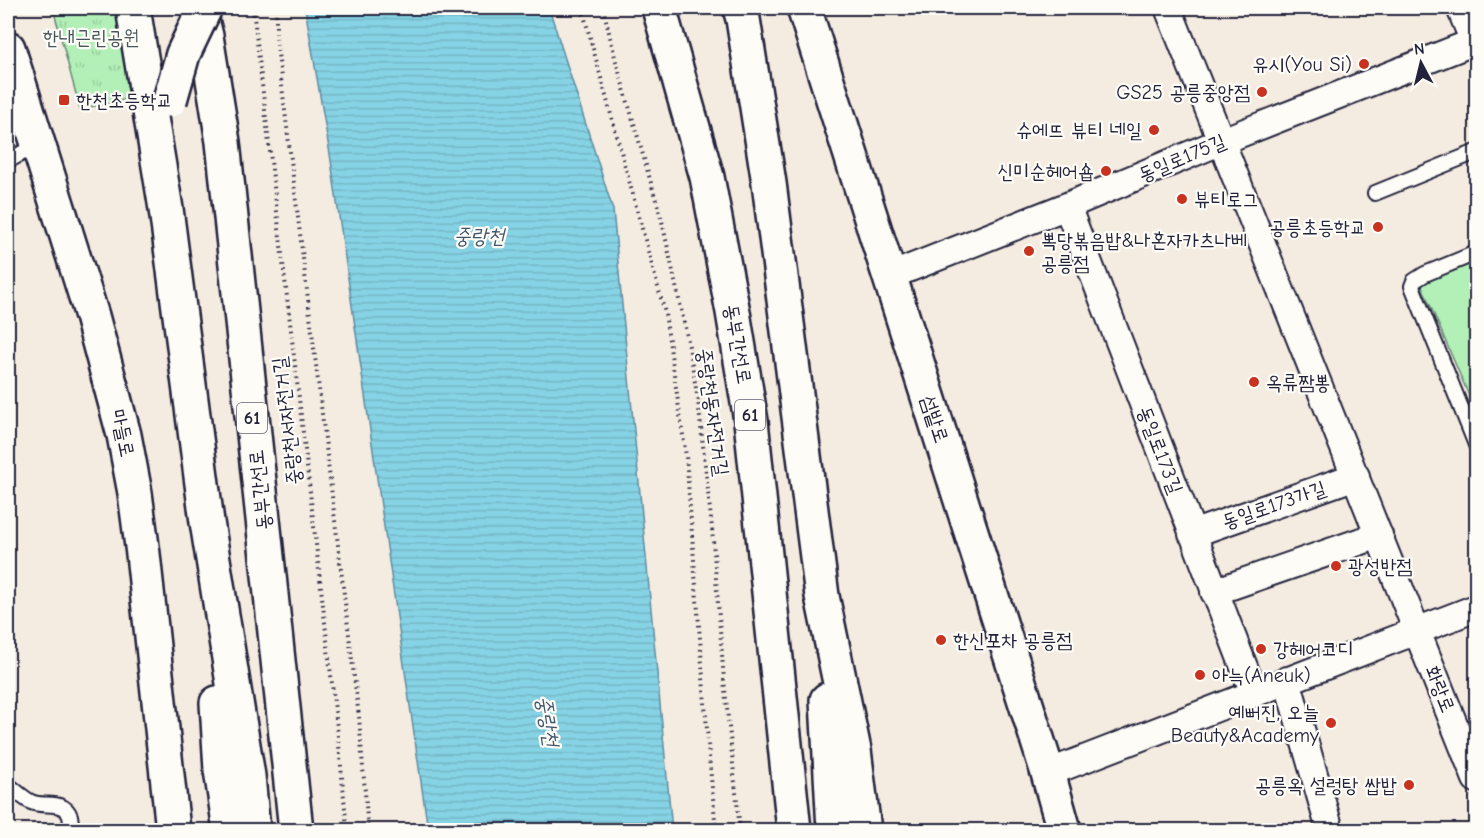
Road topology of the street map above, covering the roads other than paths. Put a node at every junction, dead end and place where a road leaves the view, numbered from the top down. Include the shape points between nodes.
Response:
1 (133, 8) edge
2 (199, 8) edge
3 (205, 8) edge
4 (659, 8) edge
5 (716, 8) edge
6 (740, 8) edge
7 (804, 8) edge
8 (1168, 8) edge
9 (1460, 8) edge
10 (1475, 41) edge
11 (8, 48) edge
12 (759, 125) junction
13 (1222, 141) junction
14 (38, 144) junction
15 (1476, 152) edge
16 (8, 161) edge
17 (1375, 193) dead end
18 (1067, 206) junction
19 (166, 209) junction
20 (1476, 254) edge
21 (890, 276) junction
22 (1476, 445) edge
23 (1356, 476) junction
24 (207, 522) junction
25 (1192, 534) junction
26 (1379, 535) junction
27 (1214, 592) junction
28 (822, 596) junction
29 (1476, 608) edge
30 (1417, 631) junction
31 (1287, 680) junction
32 (1254, 693) junction
33 (221, 770) junction
34 (1048, 773) junction
35 (1476, 779) edge
36 (8, 784) edge
37 (71, 831) edge
38 (173, 831) edge
39 (222, 831) edge
40 (230, 831) edge
41 (253, 831) edge
42 (296, 831) edge
43 (794, 831) edge
44 (834, 831) edge
45 (864, 831) edge
46 (1064, 831) edge
47 (1330, 831) edge

1 - 19 main road
2 - 42 main road, 동부간선로 / 61 via 223,142
3 - 19 main road, bridge via 183,54 170,100 164,147
4 - 43 main road, 동부간선로 / 61 via 707,177 742,366
5 - 12 main road via 736,48
6 - 12 main road
7 - 21 main road, 섬밭로
8 - 13 street
9 - 10 street, 동일로175길
10 - 13 street, 동일로175길
11 - 14 main road, 마들로
12 - 28 main road
13 - 18 street, 동일로175길
13 - 23 street
14 - 16 lane
14 - 38 main road, 마들로 via 92,316 124,435 135,494
15 - 17 lane
18 - 21 street, 동일로175길
18 - 25 street, 동일로173길
19 - 24 main road
20 - 22 lane via 1425,274 1413,286
21 - 34 main road, 섬밭로
23 - 25 street, 동일로173가길
23 - 26 street
24 - 33 main road
24 - 41 main road via 248,776
25 - 27 street, 동일로173길
26 - 27 street
26 - 30 street
27 - 32 street, 동일로173길
28 - 44 main road
28 - 45 main road via 854,750
29 - 30 street
30 - 31 street
30 - 35 street, 화랑로
31 - 32 street
31 - 47 street
32 - 34 street
33 - 39 main road
33 - 40 main road
34 - 46 main road, 섬밭로
36 - 37 lane via 31,802 65,809

